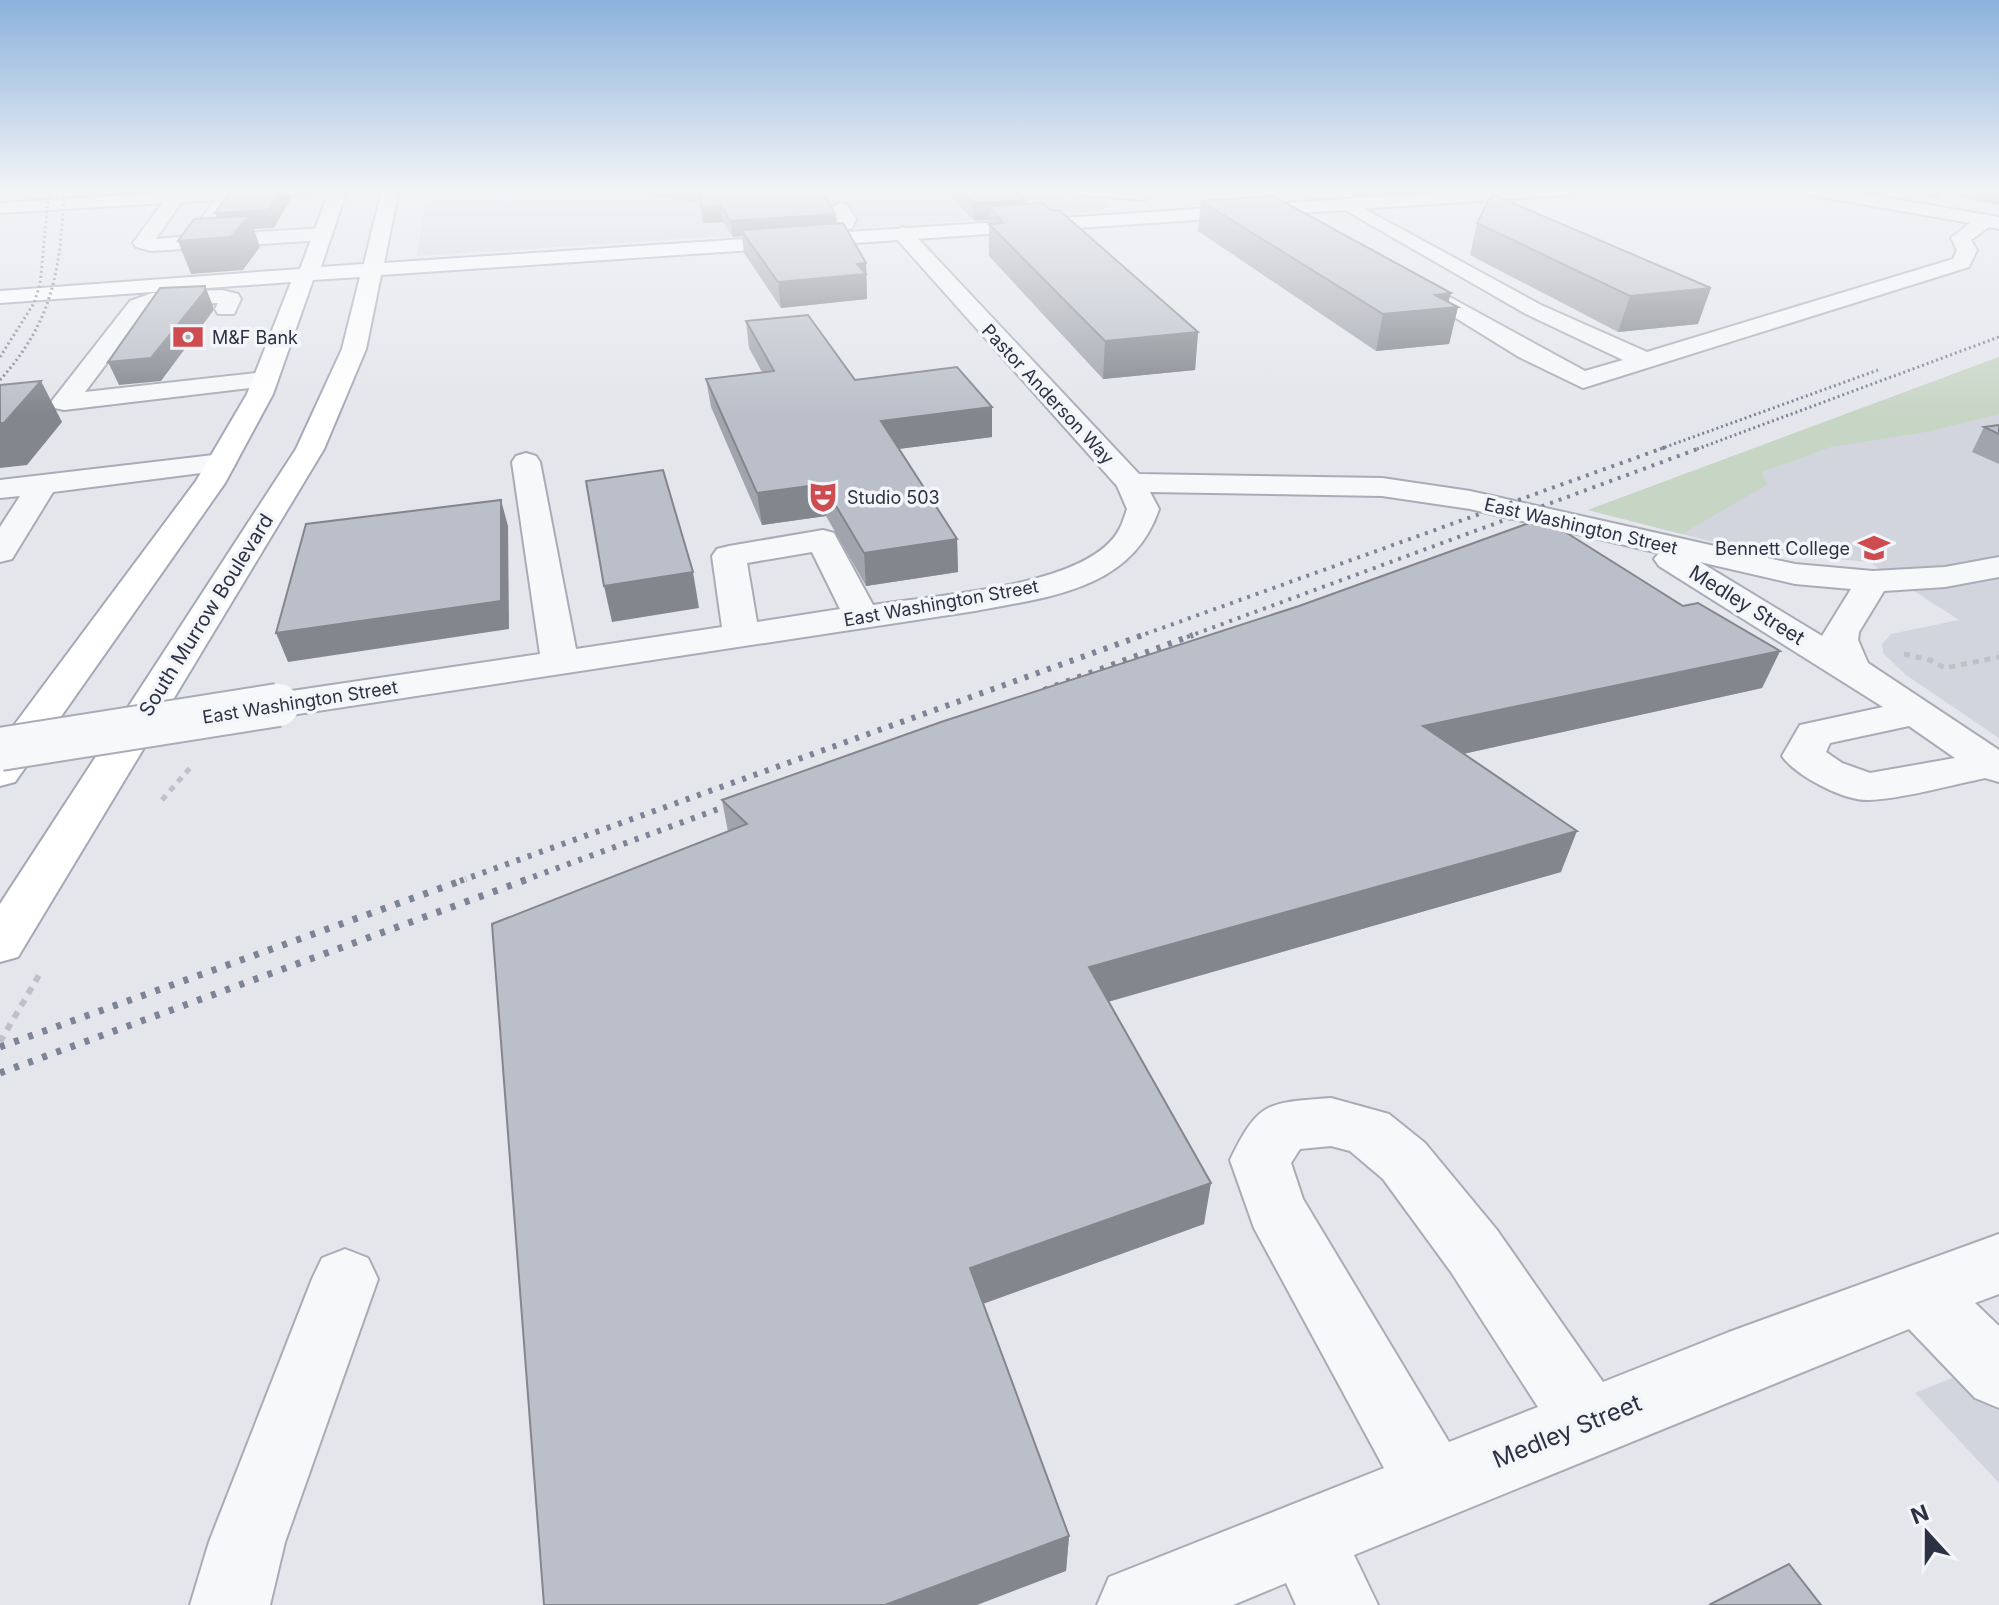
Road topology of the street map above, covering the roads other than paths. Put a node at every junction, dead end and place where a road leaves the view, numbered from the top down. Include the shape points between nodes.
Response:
1 (312, 264) edge
2 (374, 264) edge
3 (448, 264) edge
4 (930, 264) edge
5 (1454, 264) edge
6 (1959, 264) edge
7 (373, 269) junction
8 (1465, 270) junction
9 (308, 273) junction
10 (0, 297) edge
11 (153, 301) junction
12 (226, 309) dead end
13 (121, 353) edge
14 (1645, 360) junction
15 (175, 363) edge
16 (265, 380) junction
17 (157, 391) junction
18 (526, 462) dead end
19 (222, 463) junction
20 (1131, 483) junction
21 (43, 484) junction
22 (0, 489) edge
23 (1644, 541) junction
24 (0, 552) edge
25 (1999, 567) edge
26 (1873, 581) junction
27 (862, 617) junction
28 (741, 635) junction
29 (560, 662) junction
30 (1851, 669) junction
31 (1916, 712) junction
32 (0, 749) edge
33 (1997, 766) edge
34 (0, 773) edge
35 (0, 944) edge
36 (1999, 1264) edge
37 (345, 1279) dead end
38 (1920, 1294) junction
39 (1999, 1374) edge
40 (1588, 1422) junction
41 (1433, 1485) junction
42 (1304, 1538) junction
43 (230, 1605) edge
44 (1137, 1605) edge
45 (1338, 1605) edge

1 - 9 main road
2 - 7 main road, South Murrow Boulevard
3 - 7 main road
4 - 20 street, Pastor Anderson Way
5 - 8 street
6 - 14 street
7 - 9 main road
7 - 35 main road, South Murrow Boulevard via 354,349 310,449
8 - 14 street via 1603,345
8 - 14 street via 1390,272 1583,380
9 - 11 main road
9 - 16 main road
10 - 11 main road
11 - 12 street via 222,296 230,299
11 - 13 street
11 - 17 street via 138,306 64,402
15 - 17 street
16 - 17 street
16 - 19 main road
18 - 29 street
19 - 21 street
19 - 34 main road
20 - 23 street, East Washington Street via 1382,487 1470,500
20 - 27 street, East Washington Street via 1143,509 1133,535 1106,561 1062,582
21 - 22 street
21 - 24 street
23 - 26 street, East Washington Street via 1795,574
23 - 30 street, Medley Street
25 - 26 street, East Washington Street
26 - 30 street via 1841,632
27 - 28 street, East Washington Street
27 - 28 street via 823,540 729,556
28 - 29 street, East Washington Street
29 - 32 street, East Washington Street, bridge
30 - 31 street, Medley Street
31 - 33 street, Medley Street
31 - 33 street via 1814,734 1803,756 1867,787
36 - 38 street, Medley Street
37 - 43 street via 247,1542
38 - 39 street
38 - 40 street, Medley Street
40 - 41 street, Medley Street
40 - 41 street via 1474,1251 1404,1161 1368,1131 1331,1122 1283,1126 1260,1160 1276,1209
41 - 42 street, Medley Street
42 - 44 street, Medley Street
42 - 45 street

